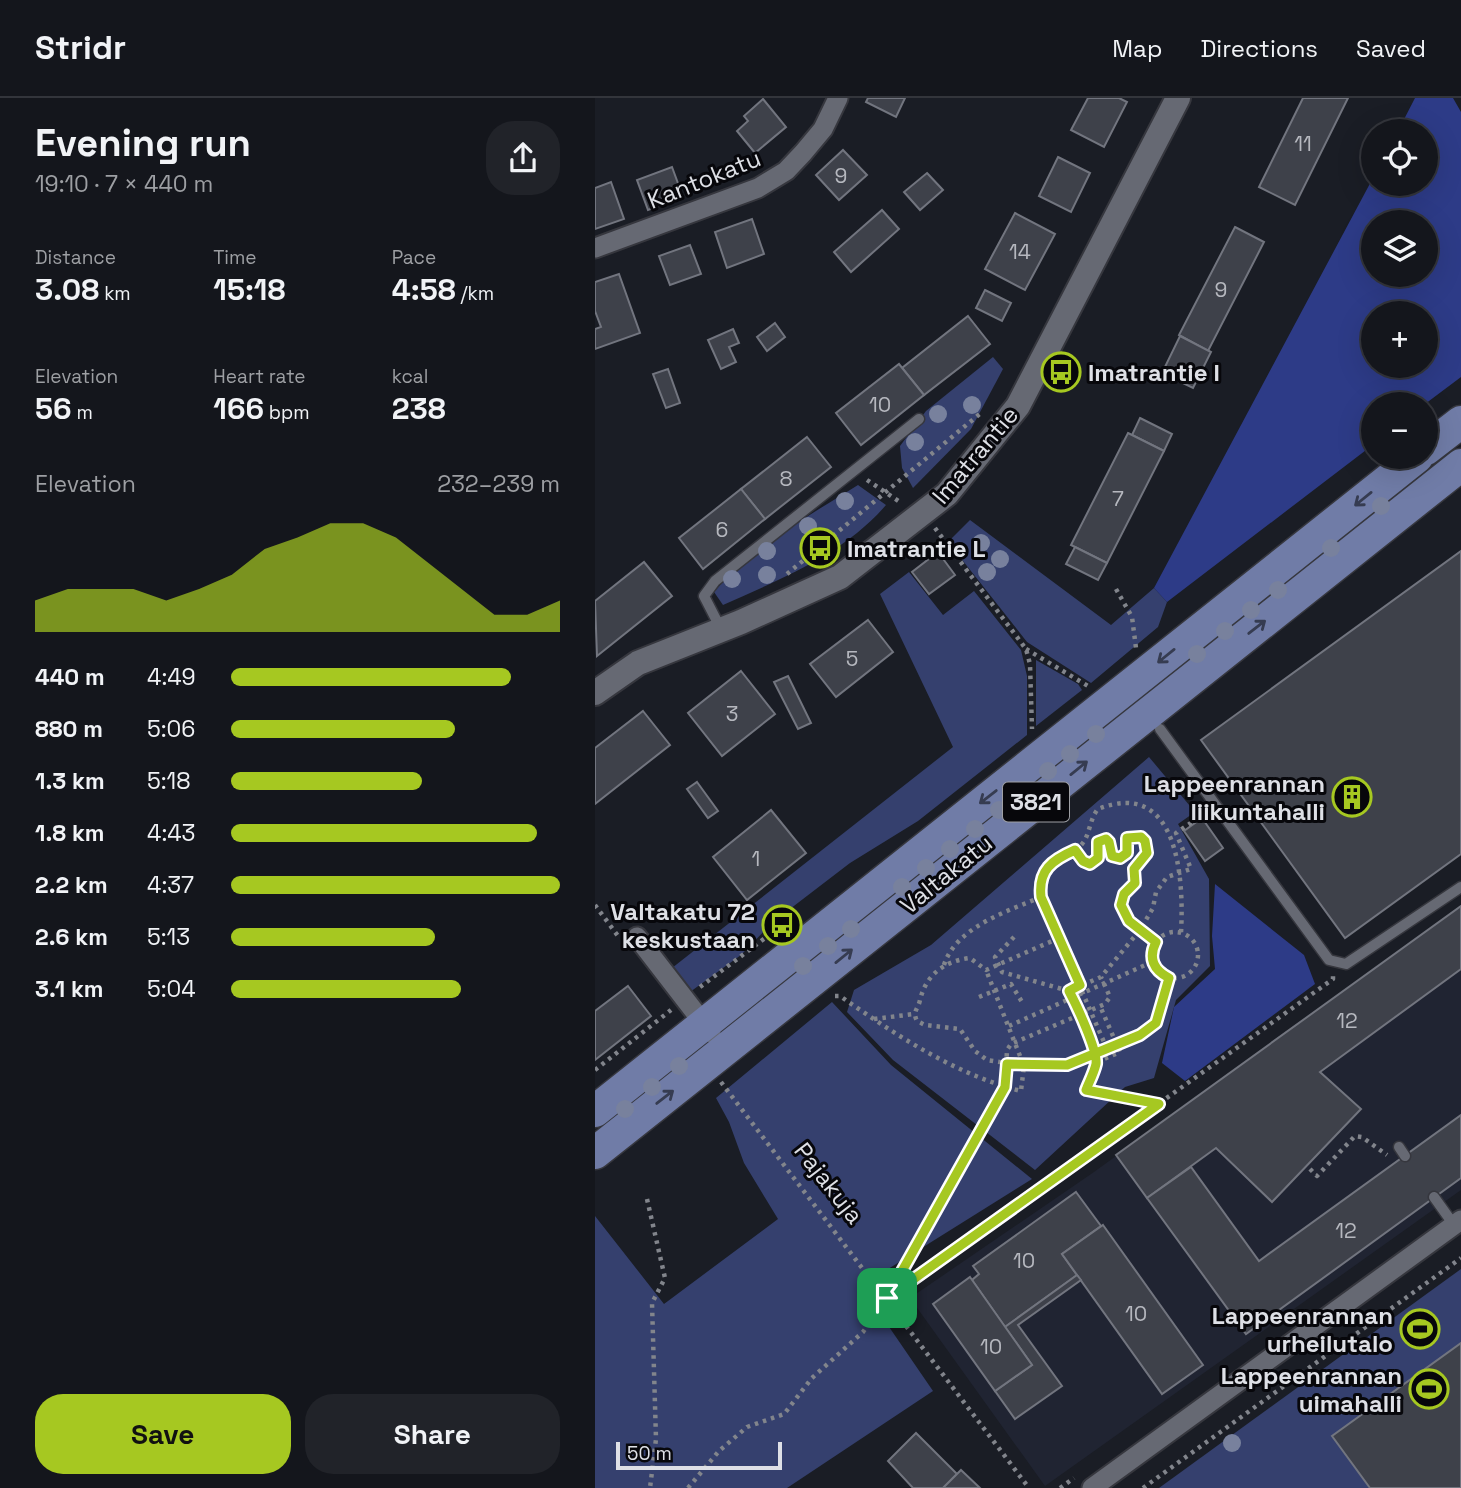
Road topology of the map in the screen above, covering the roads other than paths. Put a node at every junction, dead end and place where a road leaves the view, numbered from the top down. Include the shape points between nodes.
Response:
1 (838, 98) edge
2 (1178, 98) edge
3 (595, 248) edge
4 (919, 419) dead end
5 (1461, 422) edge
6 (1438, 440) edge
7 (1461, 465) edge
8 (1402, 469) edge
9 (721, 630) junction
10 (595, 693) edge
11 (1160, 729) dead end
12 (1461, 887) edge
13 (631, 942) road end
14 (696, 1031) junction
15 (716, 1057) junction
16 (595, 1111) edge
17 (595, 1153) edge
18 (1434, 1197) dead end
19 (1458, 1223) edge
20 (1091, 1488) edge

1 - 3 street, Kantokatu via 823,130 803,153 758,188
2 - 9 street, Imatrantie via 1018,406 947,494 841,577
4 - 9 lane via 715,581 704,596
5 - 6 main road
15 -> 7 main road, Valtakatu / 3821
8 -> 14 main road, Valtakatu / 3821
9 - 10 street, Imatrantie via 638,663
11 - 12 lane via 1329,960 1346,964
13 - 14 street
14 - 15 street
14 - 16 main road, Valtakatu / 3821
17 -> 15 main road, Valtakatu / 3821
18 - 19 lane
19 - 20 street

